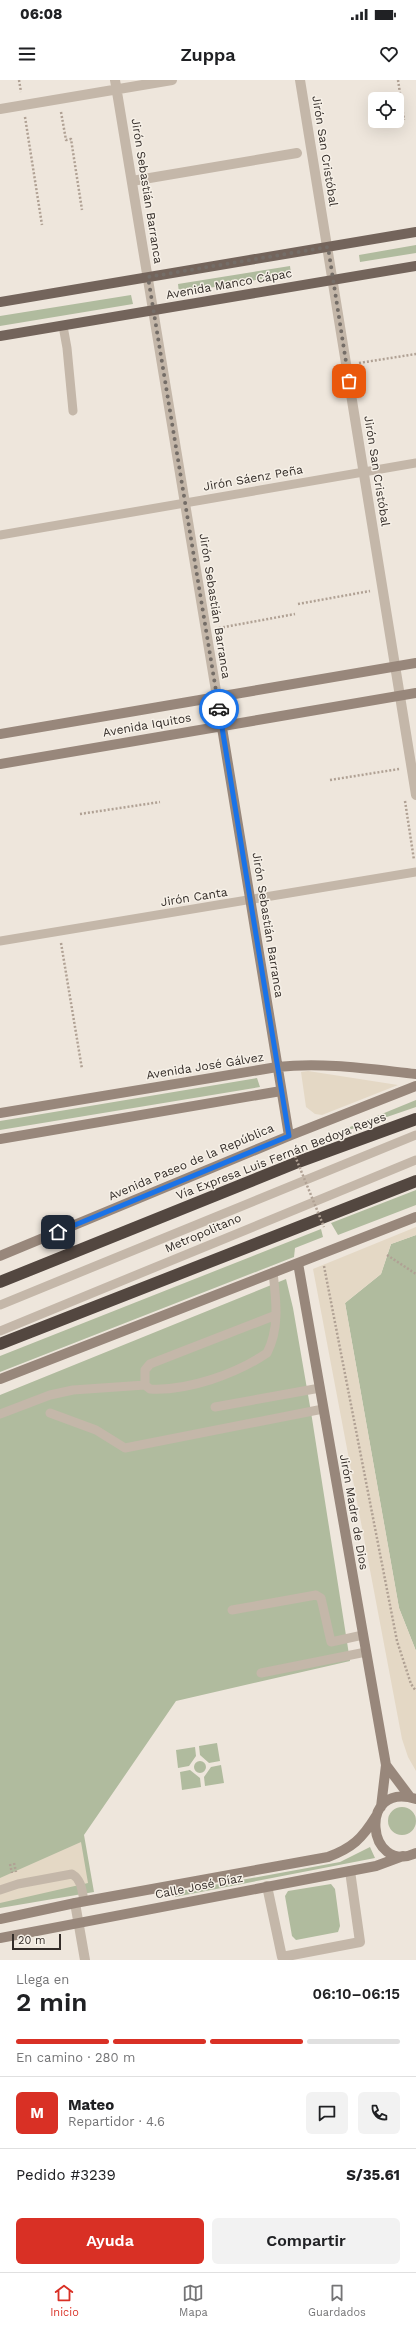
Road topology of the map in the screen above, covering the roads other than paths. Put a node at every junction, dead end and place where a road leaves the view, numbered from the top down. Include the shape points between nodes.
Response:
1 (172, 80) edge
2 (300, 80) edge
3 (116, 84) edge
4 (0, 108) edge
5 (298, 153) dead end
6 (132, 181) junction
7 (416, 232) edge
8 (328, 247) junction
9 (416, 266) edge
10 (148, 277) junction
11 (333, 280) junction
12 (0, 302) edge
13 (153, 310) junction
14 (63, 326) junction
15 (0, 336) edge
16 (73, 411) dead end
17 (416, 463) edge
18 (364, 472) junction
19 (185, 502) junction
20 (0, 535) edge
21 (416, 663) edge
22 (396, 667) junction
23 (416, 693) edge
24 (400, 696) junction
25 (217, 697) junction
26 (222, 725) junction
27 (0, 734) edge
28 (0, 764) edge
29 (416, 795) edge
30 (416, 872) edge
31 (250, 899) junction
32 (0, 940) edge
33 (277, 1067) junction
34 (416, 1074) edge
35 (416, 1086) edge
36 (281, 1091) junction
37 (0, 1113) edge
38 (416, 1119) edge
39 (289, 1136) junction
40 (416, 1136) edge
41 (0, 1139) edge
42 (416, 1160) edge
43 (416, 1181) edge
44 (416, 1217) edge
45 (0, 1256) edge
46 (298, 1263) junction
47 (272, 1272) junction
48 (0, 1282) edge
49 (0, 1305) edge
50 (276, 1315) junction
51 (0, 1331) edge
52 (0, 1344) edge
53 (0, 1379) edge
54 (145, 1385) junction
55 (320, 1388) junction
56 (215, 1407) dead end
57 (323, 1409) junction
58 (50, 1413) dead end
59 (0, 1414) edge
60 (232, 1610) dead end
61 (363, 1635) junction
62 (366, 1652) junction
63 (261, 1673) dead end
64 (386, 1765) junction
65 (413, 1798) edge
66 (381, 1807) junction
67 (376, 1816) junction
68 (412, 1855) edge
69 (350, 1870) junction
70 (248, 1872) junction
71 (268, 1886) junction
72 (0, 1890) edge
73 (252, 1890) junction
74 (79, 1902) junction
75 (0, 1919) edge
76 (78, 1923) junction
77 (0, 1938) edge
78 (85, 1960) edge

1 - 3 street
2 - 8 street, Jirón San Cristóbal
3 - 4 street via 58,99
3 - 6 street, Jirón Sebastián Barranca
5 - 6 street
6 - 10 street, Jirón Sebastián Barranca
7 - 8 main road, Avenida Manco Cápac
8 - 10 main road, Avenida Manco Cápac
8 - 11 street, Jirón San Cristóbal
9 - 11 main road, Avenida Manco Cápac
10 - 12 main road, Avenida Manco Cápac
10 - 13 street, Jirón Sebastián Barranca
11 - 13 main road, Avenida Manco Cápac
11 - 18 street, Jirón San Cristóbal
13 - 14 main road, Avenida Manco Cápac
13 - 19 street, Jirón Sebastián Barranca
14 - 15 main road, Avenida Manco Cápac
14 - 16 lane
17 - 18 lane, Jirón Sáenz Peña
18 - 19 lane, Jirón Sáenz Peña
18 - 22 street, Jirón San Cristóbal
19 - 20 lane, Jirón Sáenz Peña
19 - 25 street, Jirón Sebastián Barranca
21 - 22 street, Avenida Iquitos
22 - 24 street, Jirón San Cristóbal
22 - 25 street, Avenida Iquitos
23 - 24 street, Avenida Iquitos
24 - 26 street, Avenida Iquitos
24 - 29 street, Jirón San Cristóbal
25 - 26 street, Jirón Sebastián Barranca
25 - 27 street, Avenida Iquitos
26 - 28 street, Avenida Iquitos
26 - 31 street, Jirón Sebastián Barranca
30 - 31 lane, Jirón Canta
31 - 32 lane, Jirón Canta
31 - 33 street, Jirón Sebastián Barranca
33 - 34 street, Avenida José Gálvez via 326,1064
33 - 36 street, Jirón Sebastián Barranca
33 - 37 street, Avenida José Gálvez
35 - 39 street, Avenida Paseo de la República
36 - 39 street, Jirón Sebastián Barranca
36 - 41 street
38 - 48 highway, Vía Expresa Luis Fernán Bedoya Reyes via 298,1162
39 - 45 street, Avenida Paseo de la República
40 - 49 lane, Metropolitano
42 - 51 lane, Metropolitano
43 - 52 highway
44 - 46 street
46 - 47 street
46 - 55 street, Jirón Madre de Dios
47 - 50 lane
47 - 53 street
50 - 54 lane via 150,1364 145,1370
50 - 54 lane via 272,1343 267,1353 252,1363 183,1388 150,1389
54 - 59 lane via 73,1390 50,1395
55 - 56 lane
55 - 57 street, Jirón Madre de Dios
57 - 58 lane via 125,1448 96,1430
57 - 61 street, Jirón Madre de Dios
60 - 61 lane via 316,1595 321,1598 331,1642
61 - 62 street, Jirón Madre de Dios
62 - 63 lane
62 - 64 street, Jirón Madre de Dios
64 - 65 street, Jirón Madre de Dios
64 - 66 street, Jirón Madre de Dios
65 - 66 street via 394,1798
66 - 67 street, Calle José Díaz
67 - 68 street via 374,1830 379,1843 393,1855
67 - 70 street, Calle José Díaz via 367,1831 348,1849 328,1858
68 - 69 street, Calle José Díaz via 376,1866
69 - 71 street, Calle José Díaz
69 - 71 street via 360,1942 282,1957
70 - 73 street
70 - 74 street, Calle José Díaz
71 - 73 street, Calle José Díaz
72 - 74 lane via 72,1874 81,1885
73 - 76 street, Calle José Díaz
74 - 75 street, Calle José Díaz
74 - 76 street
76 - 77 street, Calle José Díaz
76 - 78 street

